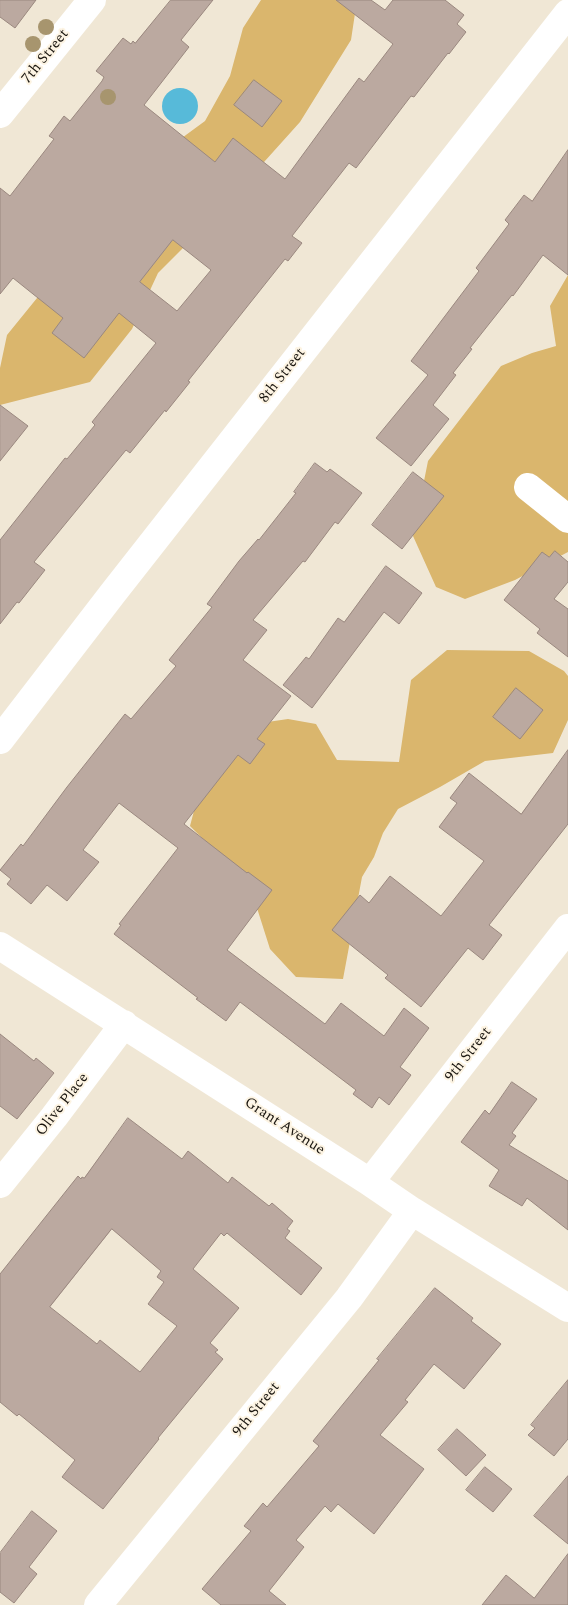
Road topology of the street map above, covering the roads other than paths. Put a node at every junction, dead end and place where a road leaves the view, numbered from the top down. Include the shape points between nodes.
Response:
1 (92, 0) edge
2 (568, 13) edge
3 (9, 83) edge
4 (0, 114) edge
5 (528, 487) dead end
6 (568, 519) edge
7 (0, 740) edge
8 (568, 928) edge
9 (0, 946) edge
10 (124, 1024) junction
11 (370, 1182) junction
12 (0, 1184) edge
13 (412, 1211) junction
14 (568, 1308) edge
15 (98, 1605) edge

1 - 3 street, 7th Street
2 - 7 street, 8th Street
3 - 4 street, 7th Street
5 - 6 street
8 - 11 street, 9th Street
9 - 10 street, Grant Avenue
10 - 11 street, Grant Avenue
10 - 12 street, Olive Place
11 - 13 street, Grant Avenue
13 - 14 street, Grant Avenue
13 - 15 street, 9th Street via 349,1298

